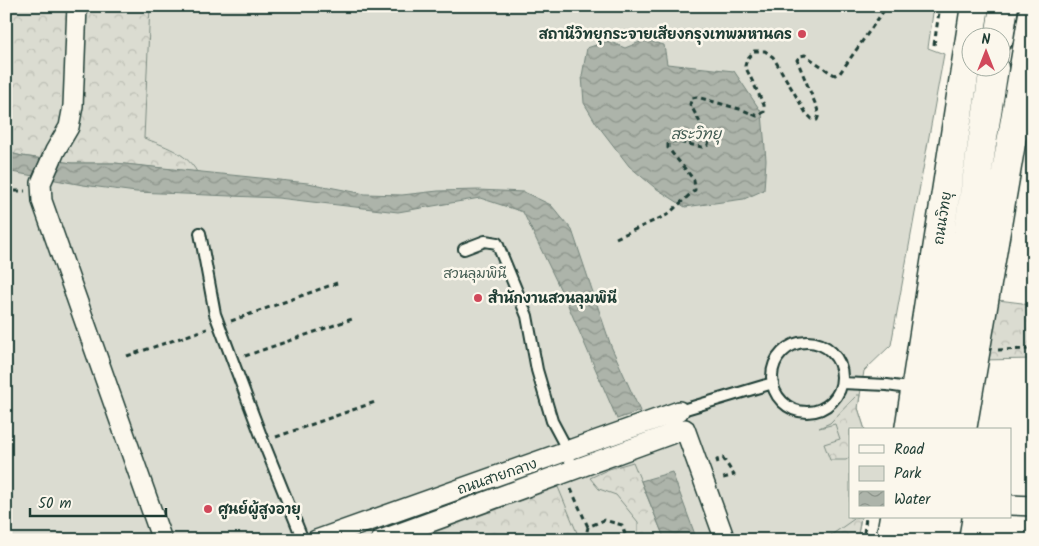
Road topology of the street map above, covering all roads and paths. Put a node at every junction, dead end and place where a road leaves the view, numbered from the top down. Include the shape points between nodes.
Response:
1 (77, 6) edge
2 (887, 6) edge
3 (940, 6) edge
4 (975, 6) edge
5 (1004, 6) edge
6 (1033, 14) edge
7 (1001, 28) edge
8 (934, 45) dead end
9 (993, 78) edge
10 (200, 233) dead end
11 (616, 238) dead end
12 (464, 249) dead end
13 (355, 318) dead end
14 (1033, 348) edge
15 (975, 350) junction
16 (233, 361) junction
17 (773, 383) junction
18 (842, 383) junction
19 (916, 389) junction
20 (955, 395) junction
21 (375, 402) dead end
22 (679, 411) joint
23 (909, 428) edge
24 (938, 428) edge
25 (962, 428) edge
26 (263, 442) junction
27 (568, 451) junction
28 (568, 471) junction
29 (734, 474) joint
30 (470, 485) junction
31 (477, 505) junction
32 (1012, 505) edge
33 (1033, 506) edge
34 (866, 518) edge
35 (894, 518) edge
36 (922, 518) edge
37 (947, 518) edge
38 (588, 527) junction
39 (162, 540) edge
40 (303, 540) edge
41 (316, 540) edge
42 (381, 540) edge
43 (585, 540) edge
44 (627, 540) edge
45 (725, 540) edge
46 (890, 540) edge
47 (902, 540) edge
48 (918, 540) edge
49 (943, 540) edge

1 - 39 street via 73,106 69,127 42,183 42,202
2 - 11 path via 840,73 831,73 805,55 797,60 817,108 817,120 806,113 773,57 765,51 754,51 745,66 764,105 764,112 757,116 698,97 692,98 690,104 709,139 708,145 702,147 674,140 668,148 694,180 694,190 667,215
3 - 8 path
4 - 19 main road, ถนนวิทยุ
5 - 7 main road
6 - 15 main road, ถนนวิทยุ
9 - 20 main road, ถนนวิทยุ
10 - 16 lane via 215,314
12 - 27 lane via 485,242 497,243 528,316 537,370 552,421
13 - 16 path
14 - 15 path
15 - 20 main road, ถนนวิทยุ
16 - 26 lane
17 - 18 lane via 785,403 807,412 830,404
17 - 18 lane via 773,372 780,354 796,344 813,342 832,352 842,371
17 - 22 lane
18 - 19 lane
19 - 23 main road, ถนนวิทยุ
20 - 24 main road, ถนนวิทยุ
20 - 25 main road, ถนนวิทยุ
21 - 26 path
22 - 27 street, ถนนสายกลาง
26 - 40 lane
27 - 28 lane
27 - 30 street, ถนนสายกลาง
28 - 31 street, ถนนสายกลาง
28 - 38 path
28 - 45 street, ถนนสายกลาง via 686,429
29 - 29 path via 723,478 717,460 723,458
30 - 31 street
30 - 41 street, ถนนสายกลาง
31 - 42 street, ถนนสายกลาง
32 - 33 street
34 - 47 path, bridge via 864,533
35 - 46 main road
36 - 48 main road
37 - 49 main road
38 - 43 path
38 - 44 path via 604,520 622,525

